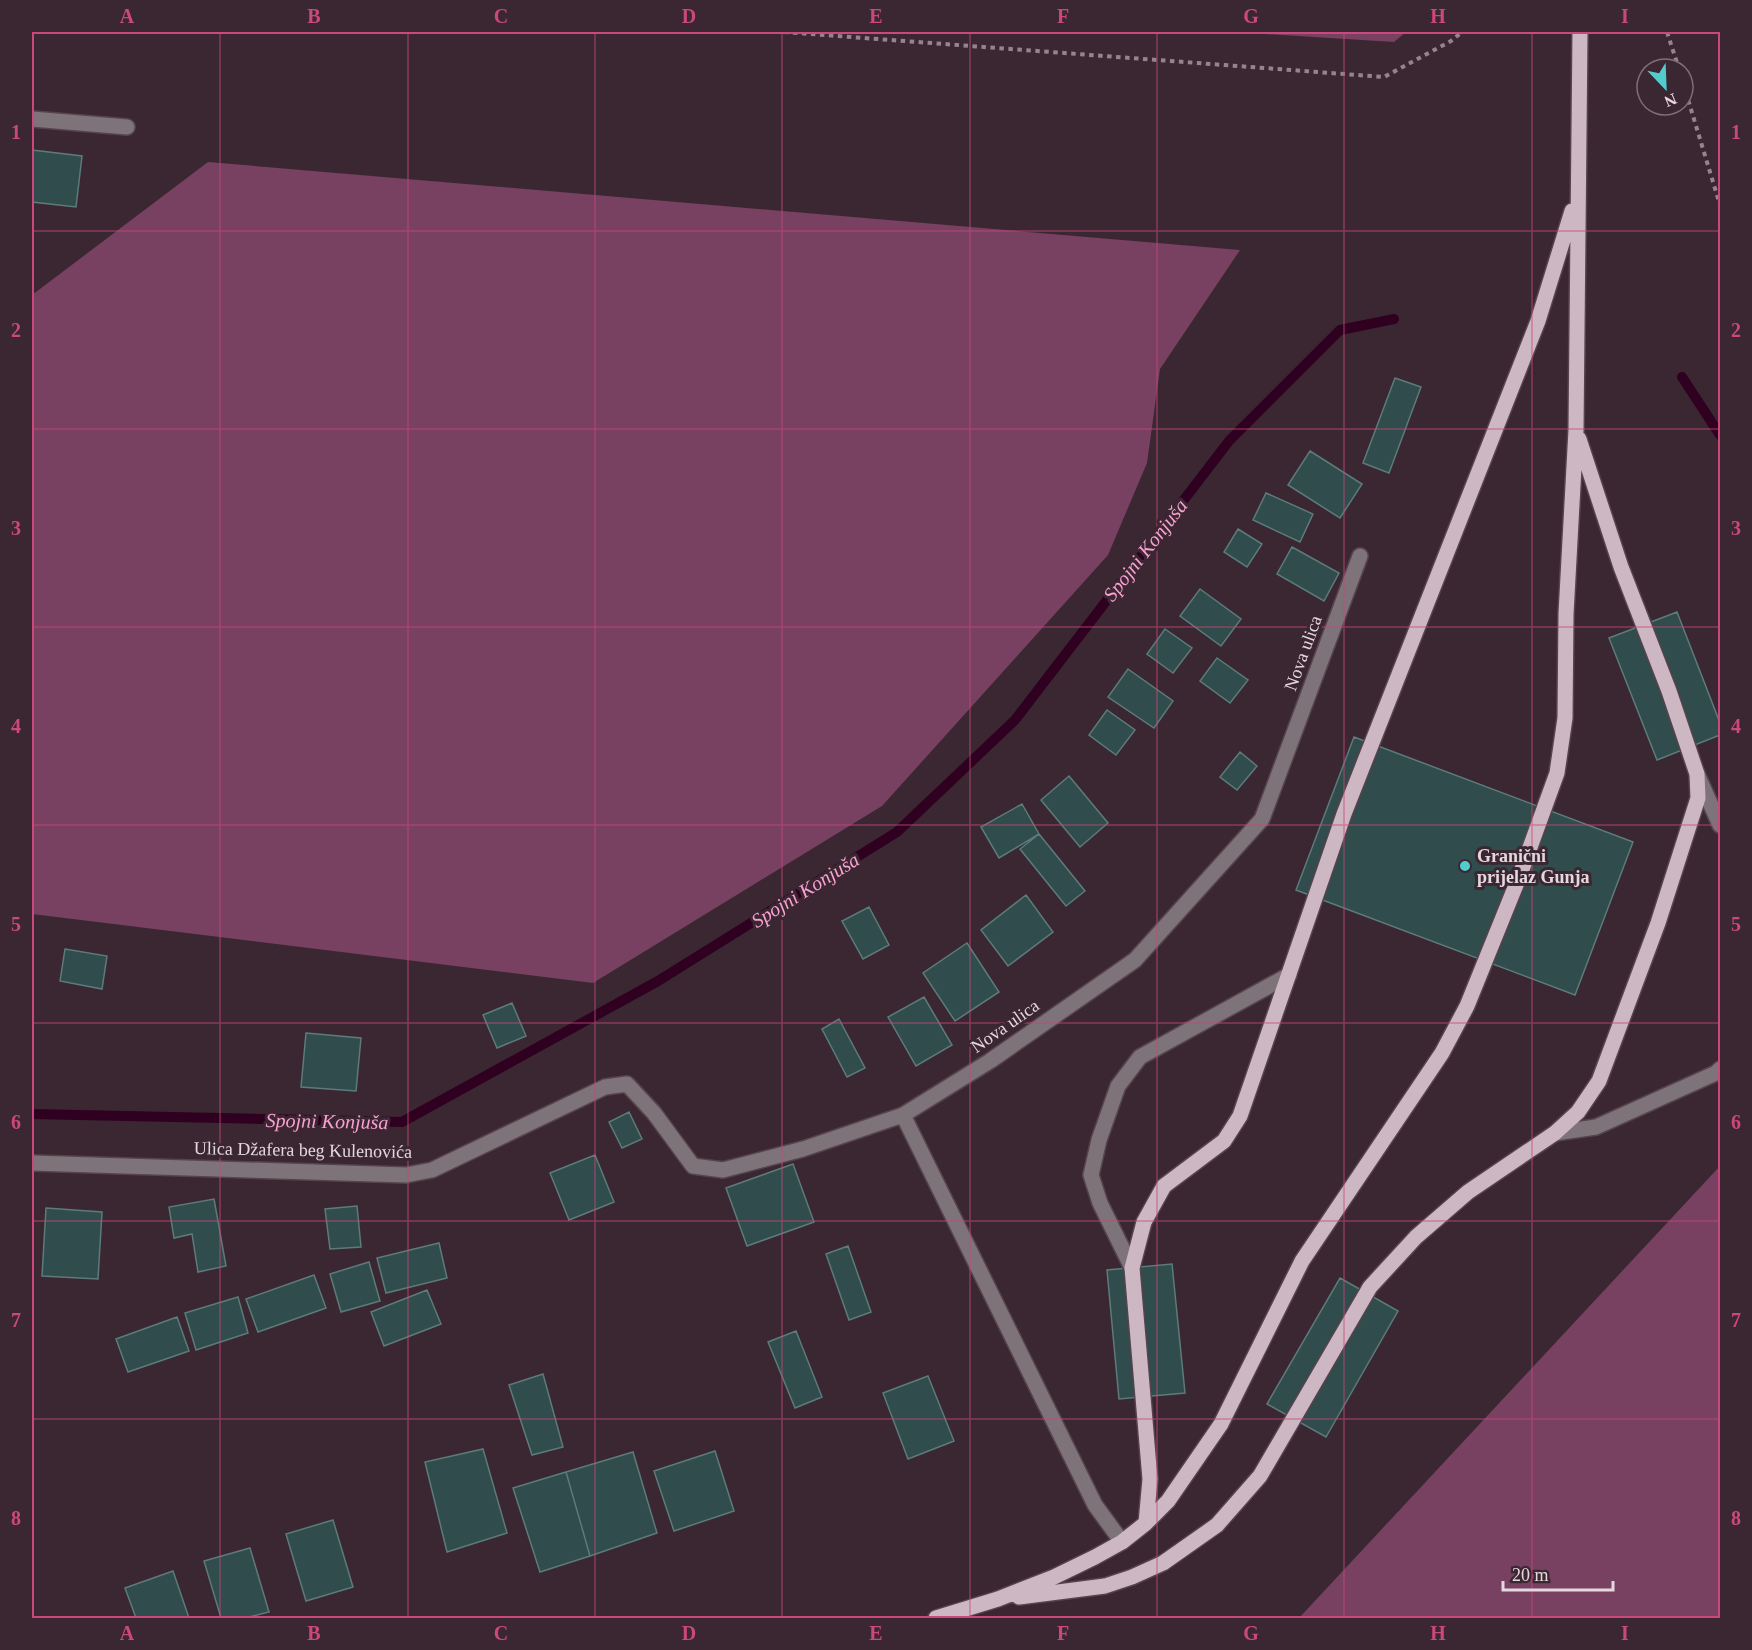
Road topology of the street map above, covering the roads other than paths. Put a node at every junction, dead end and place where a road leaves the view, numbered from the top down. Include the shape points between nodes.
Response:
1 (1580, 34) edge
2 (32, 119) edge
3 (127, 127) dead end
4 (1577, 194) junction
5 (1575, 430) junction
6 (1360, 556) dead end
7 (1697, 774) junction
8 (1720, 825) edge
9 (1289, 975) junction
10 (1720, 1069) edge
11 (903, 1115) junction
12 (1555, 1133) junction
13 (32, 1163) edge
14 (1132, 1268) junction
15 (1146, 1523) junction
16 (1122, 1542) junction
17 (998, 1599) junction
18 (936, 1618) edge

1 - 4 main road
2 - 3 street
4 - 5 main road
4 - 9 main road via 1538,321 1344,814
5 - 7 main road
5 - 15 main road via 1565,718 1557,773 1520,875 1467,1006 1442,1053 1302,1261 1221,1424 1168,1501
6 - 11 street, Nova ulica via 1262,819 1135,960 990,1061
7 - 8 street
7 - 12 main road via 1698,798 1659,923 1599,1081 1578,1112
9 - 14 main road via 1240,1116 1224,1141 1164,1186 1144,1222
9 - 14 street via 1140,1057 1118,1086 1091,1175 1100,1203
10 - 12 street via 1596,1127
11 - 13 street, Ulica Džafera beg Kulenovića via 803,1149 723,1170 693,1166 627,1084 605,1087 432,1170 406,1175
11 - 16 street via 1095,1505
12 - 17 main road via 1468,1192 1416,1237 1370,1287 1260,1476 1217,1525 1163,1563 1132,1577 1105,1586
14 - 15 main road via 1150,1469
15 - 16 main road
16 - 17 main road via 1054,1577
17 - 18 main road

